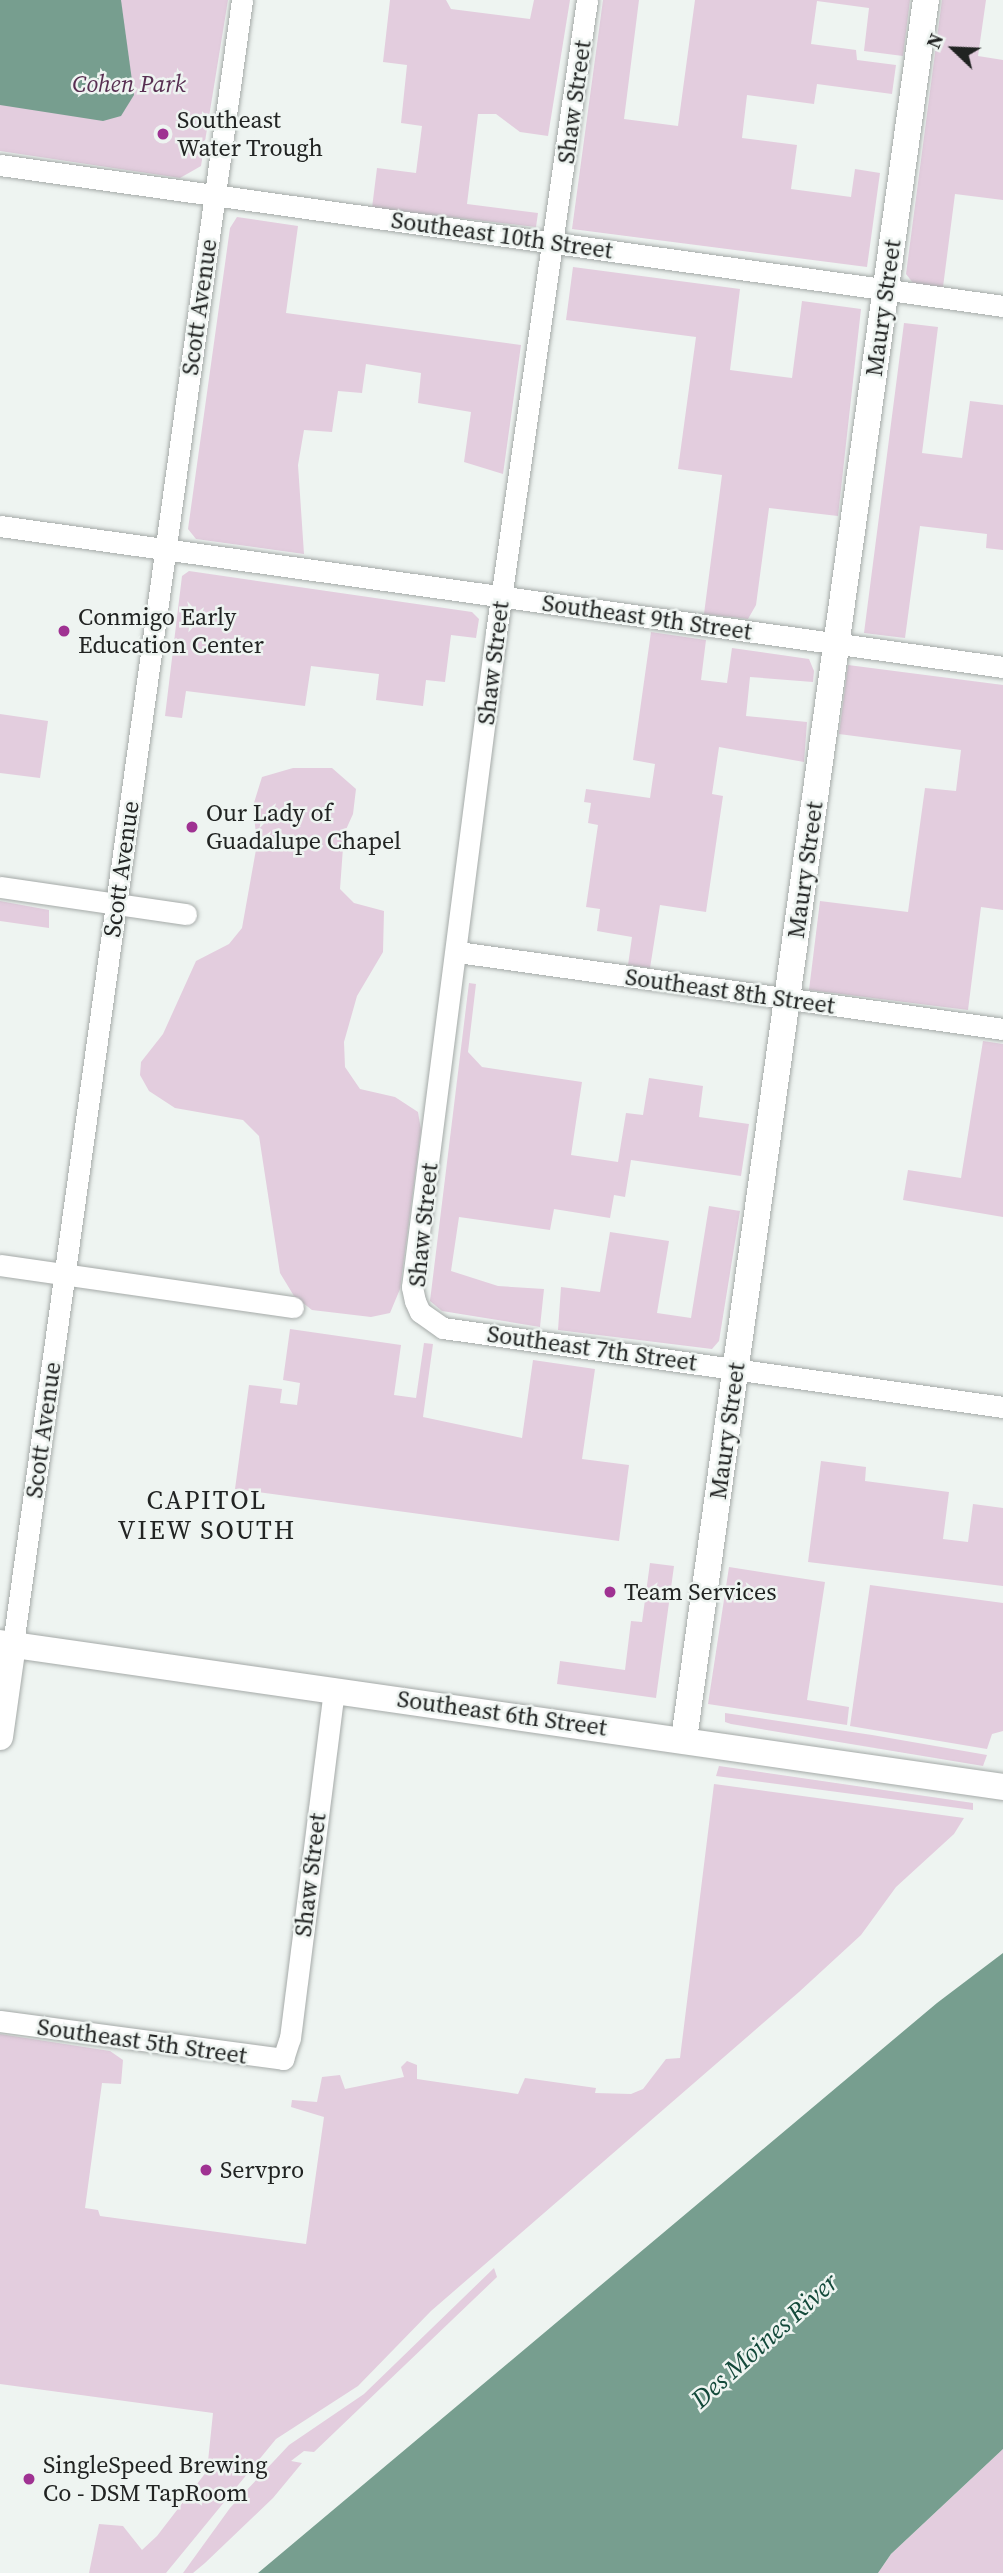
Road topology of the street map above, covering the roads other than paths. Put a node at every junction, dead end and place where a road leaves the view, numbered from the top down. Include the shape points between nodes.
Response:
1 (242, 0) edge
2 (587, 0) edge
3 (926, 0) edge
4 (0, 165) edge
5 (215, 195) junction
6 (554, 242) junction
7 (886, 289) junction
8 (1003, 306) edge
9 (0, 526) edge
10 (166, 549) junction
11 (501, 596) junction
12 (837, 644) junction
13 (1003, 667) edge
14 (0, 887) edge
15 (116, 904) junction
16 (186, 914) dead end
17 (458, 952) junction
18 (788, 999) junction
19 (1003, 1029) edge
20 (0, 1265) edge
21 (65, 1274) junction
22 (293, 1307) dead end
23 (430, 1322) joint
24 (736, 1368) junction
25 (1003, 1407) edge
26 (7, 1644) edge
27 (334, 1689) junction
28 (0, 1737) edge
29 (684, 1739) junction
30 (1003, 1787) edge
31 (0, 2021) edge
32 (283, 2059) joint

1 - 5 street, Scott Avenue
2 - 6 street, Shaw Street
3 - 7 main road, Maury Street
4 - 5 street, Southeast 10th Street
5 - 6 street, Southeast 10th Street
5 - 10 street, Scott Avenue
6 - 7 street, Southeast 10th Street
6 - 11 street, Shaw Street
7 - 8 street, Southeast 10th Street
7 - 12 main road, Maury Street
9 - 10 street, Southeast 9th Street
10 - 11 street, Southeast 9th Street
10 - 15 street, Scott Avenue
11 - 12 street, Southeast 9th Street
11 - 17 street, Shaw Street
12 - 13 street, Southeast 9th Street
12 - 18 main road, Maury Street
14 - 15 street
15 - 16 street
15 - 21 street, Scott Avenue
17 - 18 street, Southeast 8th Street
17 - 23 street, Shaw Street via 412,1287 420,1312
18 - 19 street, Southeast 8th Street
18 - 24 main road, Maury Street
20 - 21 street
21 - 22 street
21 - 26 street, Scott Avenue
23 - 24 street, Southeast 7th Street
24 - 25 street, Southeast 7th Street
24 - 29 main road, Maury Street
26 - 27 main road, Southeast 6th Street
26 - 28 main road, Scott Avenue
27 - 29 main road, Southeast 6th Street
27 - 32 street, Shaw Street via 290,2038
29 - 30 main road, Southeast 6th Street
31 - 32 street, Southeast 5th Street

